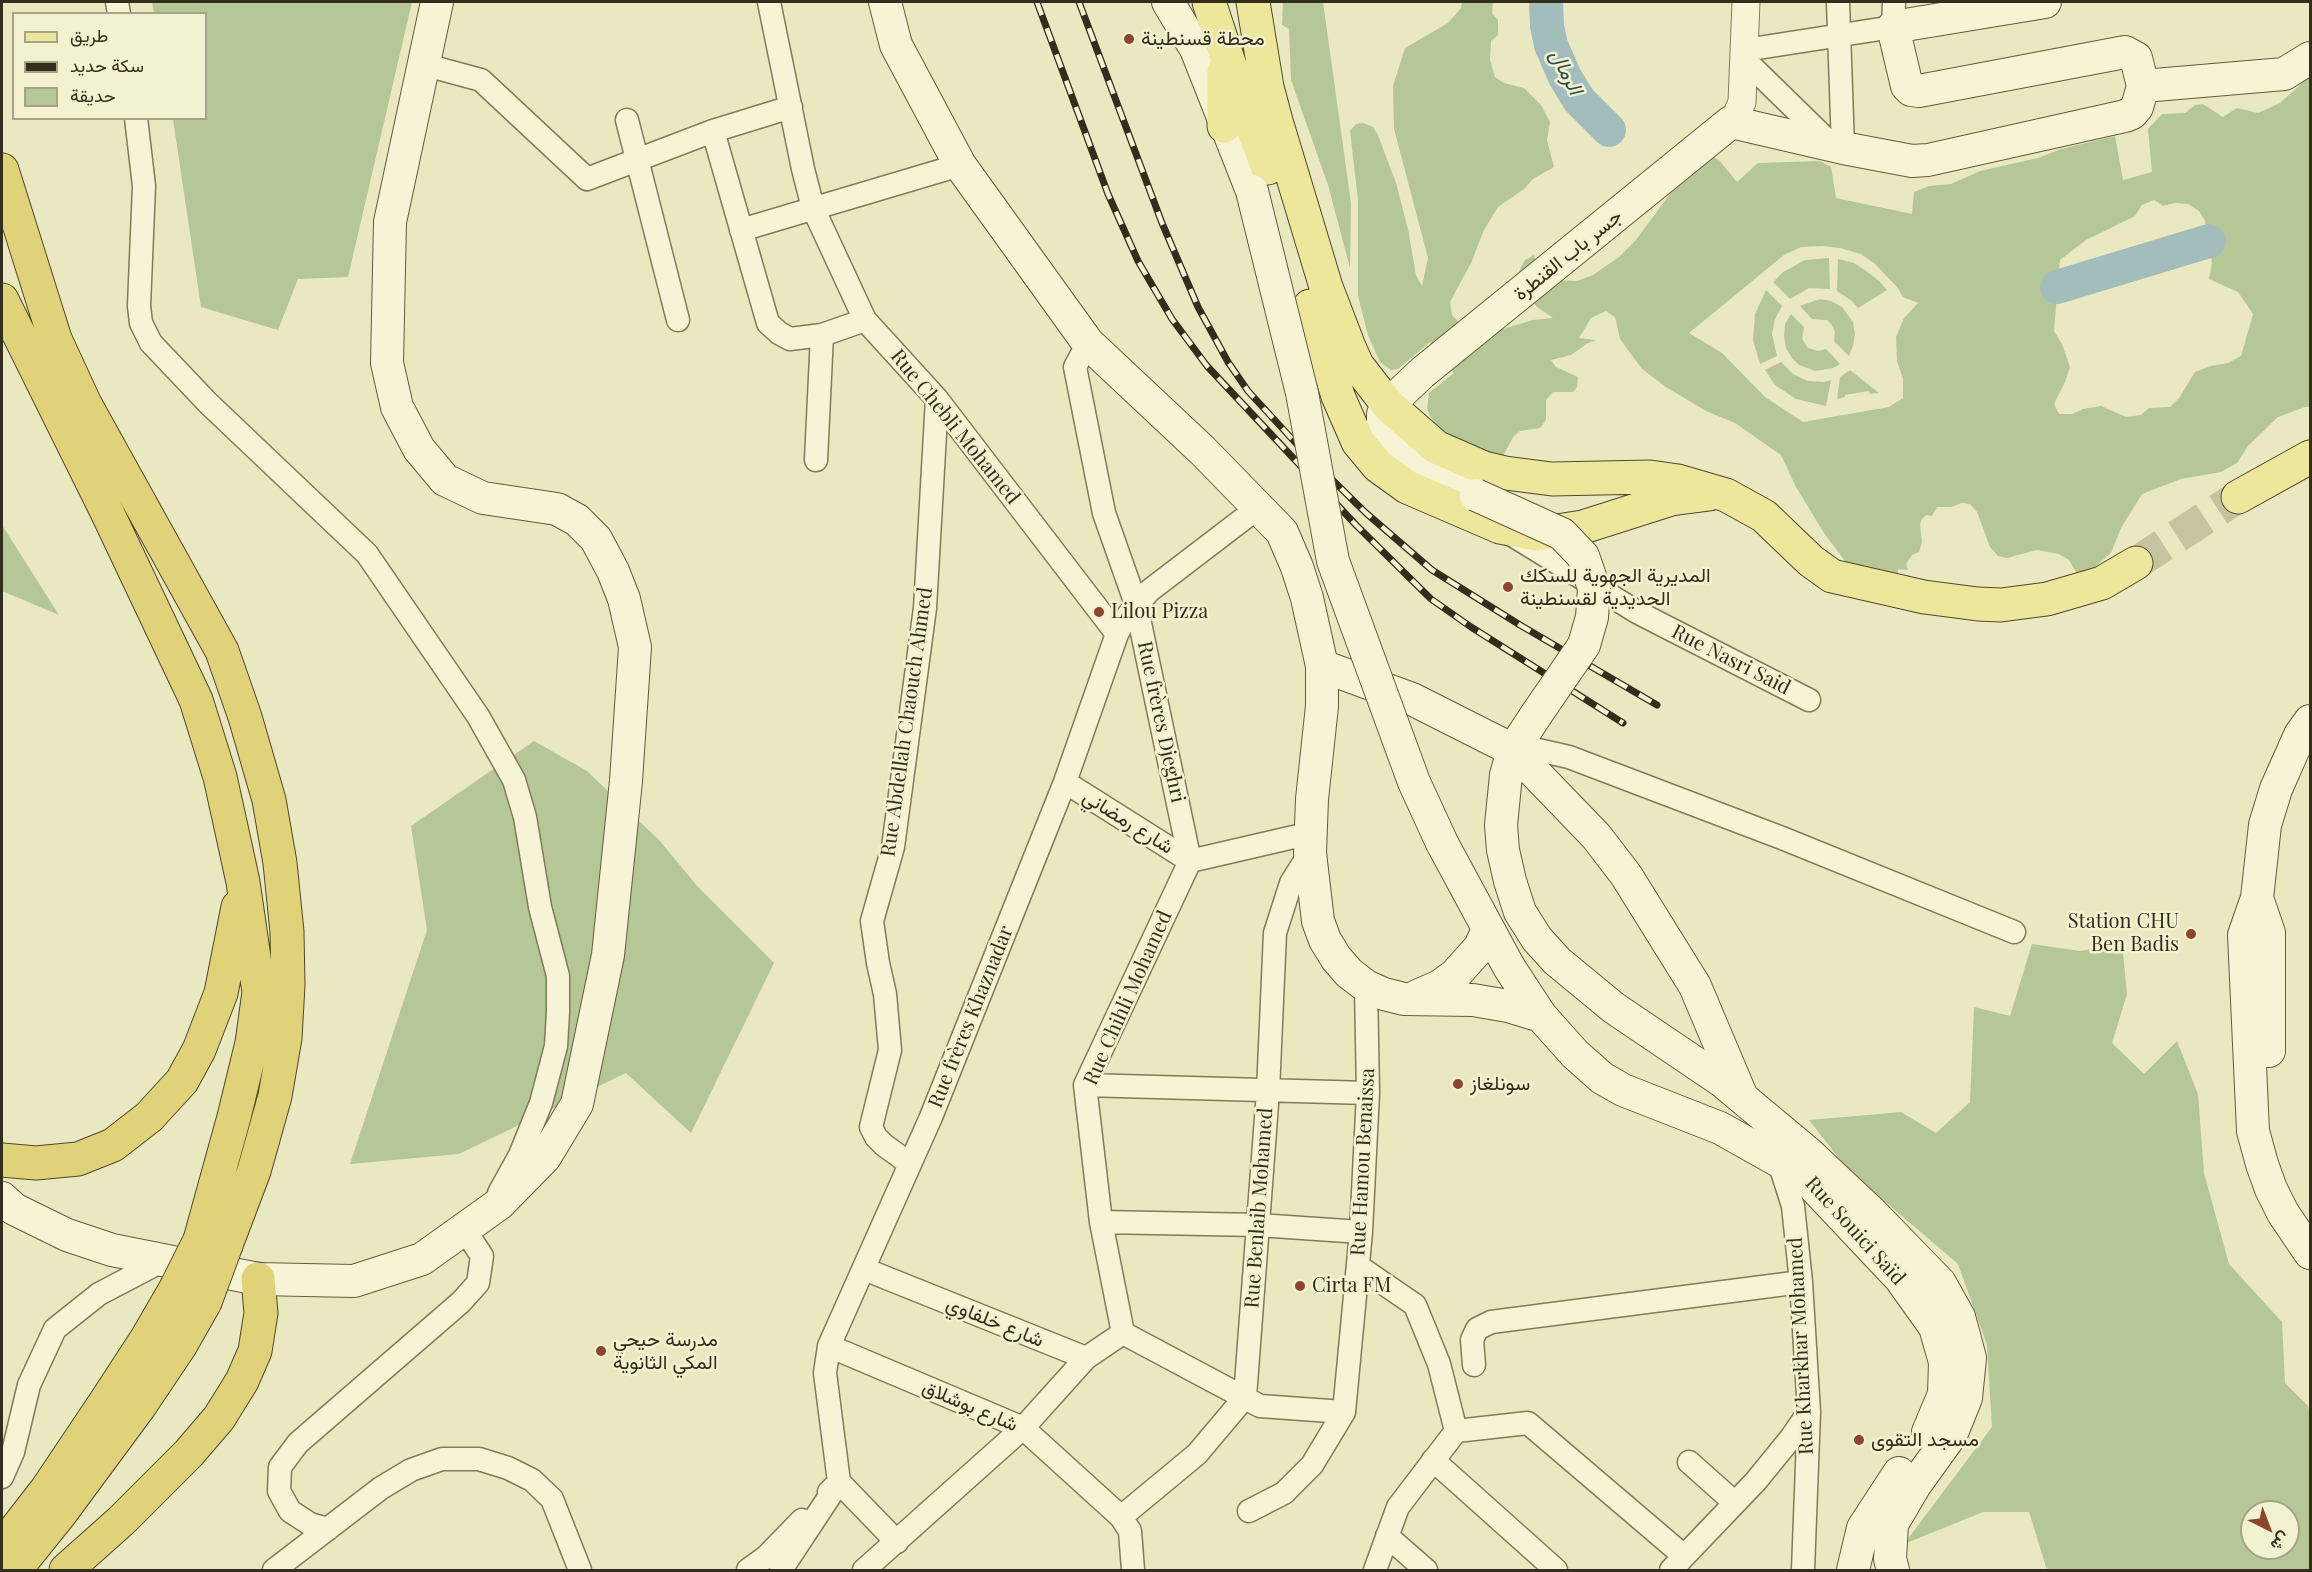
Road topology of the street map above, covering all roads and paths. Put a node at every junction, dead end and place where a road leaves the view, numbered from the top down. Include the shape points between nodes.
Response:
1 (437, 2) edge
2 (769, 2) edge
3 (885, 2) edge
4 (1168, 2) edge
5 (1209, 2) edge
6 (1253, 2) edge
7 (1746, 2) edge
8 (1838, 2) edge
9 (2045, 2) edge
10 (1894, 14) edge
11 (1839, 35) junction
12 (1224, 46) junction
13 (1745, 55) junction
14 (2310, 58) edge
15 (422, 64) junction
16 (2143, 86) junction
17 (791, 106) junction
18 (136, 120) edge
19 (627, 120) dead end
20 (1224, 126) junction
21 (713, 130) junction
22 (1722, 130) junction
23 (1838, 147) junction
24 (637, 159) junction
25 (960, 165) junction
26 (2, 170) edge
27 (813, 208) junction
28 (741, 230) junction
29 (2, 300) edge
30 (678, 320) dead end
31 (865, 320) junction
32 (822, 335) junction
33 (1088, 343) junction
34 (937, 399) junction
35 (1388, 405) junction
36 (2310, 457) edge
37 (816, 460) dead end
38 (1552, 479) junction
39 (1726, 495) junction
40 (2238, 497) tunnel mouth
41 (1259, 507) junction
42 (1500, 527) junction
43 (1583, 528) junction
44 (2136, 563) tunnel mouth
45 (1136, 604) junction
46 (1117, 634) junction
47 (1322, 666) junction
48 (1809, 700) dead end
49 (2310, 721) edge
50 (1513, 750) junction
51 (1065, 782) junction
52 (1310, 843) junction
53 (1190, 861) junction
54 (243, 882) junction
55 (2257, 898) junction
56 (1488, 929) junction
57 (2014, 932) dead end
58 (1366, 986) junction
59 (1404, 999) junction
60 (1541, 1016) junction
61 (1085, 1085) junction
62 (1268, 1091) junction
63 (1368, 1093) junction
64 (1741, 1095) junction
65 (1720, 1128) junction
66 (1778, 1159) junction
67 (2, 1160) edge
68 (910, 1164) junction
69 (2, 1198) edge
70 (490, 1210) junction
71 (1101, 1222) junction
72 (2310, 1223) edge
73 (1258, 1225) junction
74 (464, 1229) junction
75 (1361, 1232) junction
76 (213, 1242) junction
77 (2310, 1253) edge
78 (1358, 1266) junction
79 (864, 1269) junction
80 (258, 1279) junction
81 (1801, 1282) junction
82 (181, 1284) junction
83 (1123, 1334) junction
84 (829, 1346) junction
85 (1086, 1358) junction
86 (1474, 1365) dead end
87 (1245, 1397) junction
88 (1344, 1412) junction
89 (1809, 1412) junction
90 (1023, 1428) junction
91 (1456, 1431) junction
92 (1433, 1460) junction
93 (1689, 1462) dead end
94 (2, 1477) edge
95 (839, 1482) junction
96 (1735, 1503) junction
97 (1248, 1511) dead end
98 (1121, 1517) junction
99 (328, 1530) junction
100 (1387, 1536) junction
101 (897, 1542) junction
102 (2, 1547) edge
103 (1678, 1564) edge
104 (1854, 1564) edge
105 (15, 1570) edge
106 (66, 1570) edge
107 (274, 1570) edge
108 (580, 1570) edge
109 (748, 1570) edge
110 (781, 1570) edge
111 (864, 1570) edge
112 (1133, 1570) edge
113 (1375, 1570) edge
114 (1426, 1570) edge
115 (1556, 1570) edge
116 (1803, 1570) edge
117 (1893, 1570) edge

1 - 15 main road
2 - 17 street, Rue Chebli Mohamed
3 - 25 main road via 896,45
4 - 20 main road, Rue Souici Saïd via 1196,49
5 - 12 main road
6 - 35 main road via 1273,110 1333,306 1357,365
7 - 13 street
8 - 11 street
9 - 10 main road
10 - 11 street
10 - 16 main road via 1904,77 1911,90 2125,52 2136,58
11 - 13 street
11 - 23 street
12 - 20 main road
12 - 42 main road via 1273,181 1338,396 1358,442 1378,466 1407,487
13 - 22 street via 1742,102
13 - 23 street
14 - 16 main road via 2284,74
15 - 24 street via 481,80 587,179
15 - 70 main road via 390,222 387,363 397,407 419,449 445,480 483,498 557,509 577,520 596,539 614,571 635,647 608,955 577,1104 546,1157
16 - 23 main road via 2137,107 2125,116 1928,160 1912,161
17 - 21 street
17 - 27 street, Rue Chebli Mohamed
18 - 70 street via 144,186 139,306 141,323 151,343 208,403 367,554 478,716 514,780 558,976 556,1046 541,1103 520,1155
19 - 24 street
20 - 56 main road, Rue Souici Saïd, bridge via 1252,191 1302,393 1333,561 1414,782
21 - 24 street
21 - 28 street
22 - 23 main road
22 - 35 main road, جسر باب القنطرة via 1423,372
24 - 30 street
25 - 27 street
25 - 33 main road
26 - 76 highway via 55,339 86,404 222,651 269,800 287,932 285,1038 254,1171
27 - 28 street
27 - 31 street, Rue Chebli Mohamed
28 - 32 street via 768,323 790,339
29 - 54 highway via 196,699 220,777
31 - 32 street
31 - 34 street, Rue Chebli Mohamed
32 - 37 street
33 - 41 main road
33 - 45 street, Rue frères Djeghri via 1075,367 1104,513
34 - 46 street, Rue Chebli Mohamed
34 - 68 street, Rue Abdellah Chaouch Ahmed via 925,608 893,847 872,921 891,1050 871,1127 884,1145
35 - 38 main road via 1436,447 1457,458 1505,473
35 - 50 main road, bridge via 1383,414 1383,430 1406,459 1428,473 1562,534 1583,556 1594,588 1592,617 1584,645
36 - 40 main road
38 - 39 main road via 1663,478
38 - 43 main road
39 - 43 main road via 1671,500
39 - 44 main road via 1764,516 1820,570 1909,594 2001,605 2086,589
41 - 45 street, Rue frères Khaznadar
41 - 47 main road via 1282,532 1297,567
42 - 43 main road via 1537,534
42 - 48 street, Rue Nasri Said via 1637,612
45 - 46 street, Rue frères Khaznadar
45 - 53 street, Rue frères Djeghri
46 - 51 street, Rue frères Khaznadar
47 - 50 main road via 1412,699
47 - 52 main road
49 - 55 main road via 2287,761 2265,825
50 - 57 street via 1538,750 1569,757
50 - 64 main road via 1596,837 1626,875 1695,986
50 - 64 main road via 1502,800 1503,850 1520,912 1537,939 1557,961 1614,1008
51 - 53 street, شارع رمضاني
51 - 68 street, Rue frères Khaznadar
52 - 53 street
52 - 58 main road via 1318,921 1325,940 1349,973
52 - 62 street, Rue Benlaib Mohamed via 1291,882 1275,933
53 - 61 street, Rue Chihli Mohamed
54 - 67 highway via 221,993 200,1050 182,1081 149,1117 113,1145 78,1160
54 - 76 highway via 259,992
55 - 72 main road via 2269,933 2272,1134 2288,1186
55 - 77 main road via 2244,935 2253,1131 2271,1190
56 - 59 main road via 1480,946 1455,975 1440,986
56 - 60 main road, Rue Souici Saïd
58 - 59 main road
58 - 63 street, Rue Hamou Benaissa
59 - 60 main road via 1473,1000
60 - 65 main road, Rue Souici Saïd via 1575,1053 1613,1084
61 - 62 street
61 - 71 street, Rue Chihli Mohamed
62 - 63 street
62 - 73 street, Rue Benlaib Mohamed
63 - 75 street, Rue Hamou Benaissa
64 - 65 main road
64 - 117 main road via 1874,1214 1940,1283 1959,1317 1970,1358 1966,1398 1951,1434 1892,1524
65 - 66 main road, Rue Souici Saïd
66 - 81 street, Rue Kharkhar Mohamed via 1793,1206
66 - 104 main road, Rue Souici Saïd via 1802,1174 1900,1278 1935,1327 1945,1362 1944,1394 1929,1431 1863,1528
68 - 79 street, Rue frères Khaznadar
69 - 82 main road via 14,1209 67,1235 112,1250
70 - 74 main road
71 - 73 street
71 - 83 street, Rue Chihli Mohamed
73 - 75 street
73 - 87 street, Rue Benlaib Mohamed
74 - 80 main road via 422,1259 354,1281
74 - 99 street via 482,1256 478,1282 461,1302 298,1443 280,1467 279,1491 290,1512
75 - 78 street, Rue Hamou Benaissa
76 - 82 highway, bridge
78 - 88 street, Rue Hamou Benaissa
78 - 91 street via 1415,1305 1439,1364
79 - 84 street, Rue frères Khaznadar
79 - 85 street, شارع خلفاوي
80 - 82 main road
80 - 106 highway via 261,1313 255,1352 219,1418 121,1521
81 - 86 street via 1491,1322 1477,1329 1472,1340
81 - 89 street, Rue Kharkhar Mohamed
82 - 94 street via 99,1293 55,1329 29,1385 13,1452
82 - 102 highway via 47,1489
82 - 105 highway via 180,1346 139,1407
83 - 85 street
83 - 87 street
84 - 90 street, شارع بوشلاق
84 - 95 street, Rue frères Khaznadar via 825,1372
85 - 90 street
87 - 88 street via 1260,1406
87 - 98 street via 1197,1454
88 - 97 street, Rue Hamou Benaissa via 1312,1465 1284,1493
89 - 96 street
89 - 116 street, Rue Kharkhar Mohamed
90 - 98 street, شارع بوشلاق
90 - 101 street
91 - 92 street
91 - 103 street via 1528,1423
92 - 100 street via 1398,1507
92 - 115 street
93 - 96 street
95 - 101 street
95 - 109 street via 766,1557
95 - 110 street
96 - 103 street
98 - 112 street via 1130,1531
99 - 107 street
99 - 108 street via 411,1470 442,1459 479,1459 532,1480 552,1499
100 - 113 street
100 - 114 street
101 - 111 street

